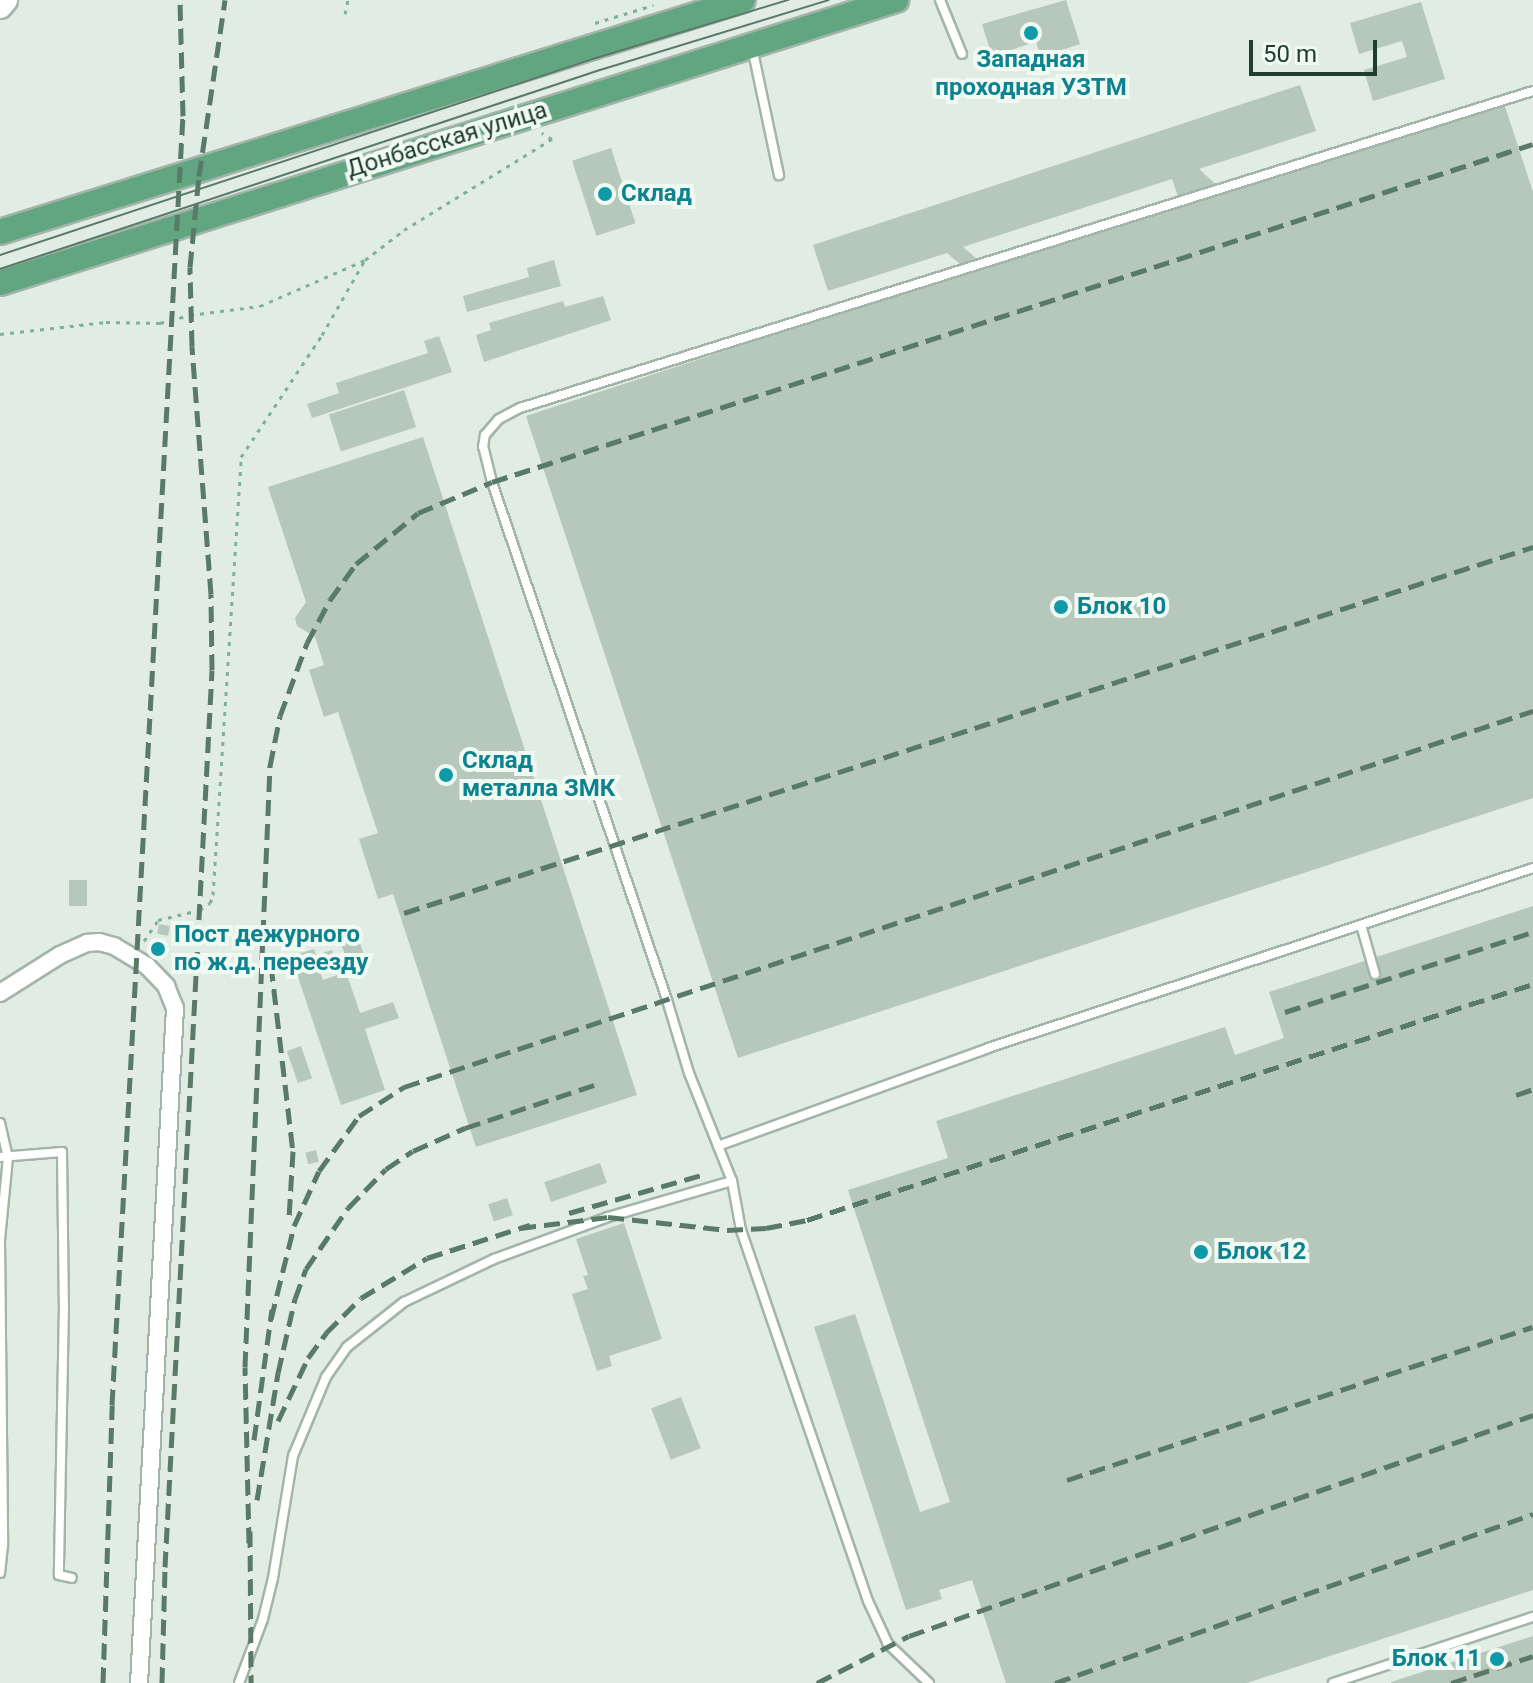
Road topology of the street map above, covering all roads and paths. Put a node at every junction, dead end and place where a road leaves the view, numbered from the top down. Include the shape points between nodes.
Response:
1 (5, 0) edge
2 (348, 0) edge
3 (743, 0) edge
4 (896, 0) edge
5 (940, 0) edge
6 (0, 6) edge
7 (345, 14) dead end
8 (752, 46) junction
9 (962, 54) dead end
10 (1533, 91) edge
11 (552, 139) dead end
12 (779, 175) dead end
13 (0, 232) edge
14 (365, 260) junction
15 (0, 283) edge
16 (0, 334) edge
17 (1533, 868) edge
18 (1361, 925) junction
19 (144, 941) dead end
20 (1375, 974) dead end
21 (0, 993) edge
22 (0, 1123) edge
23 (718, 1146) junction
24 (4, 1157) edge
25 (732, 1181) junction
26 (0, 1573) edge
27 (72, 1578) dead end
28 (1533, 1617) edge
29 (139, 1683) edge
30 (239, 1683) edge
31 (929, 1683) edge
32 (1333, 1683) edge

1 - 6 main road
2 - 7 path
3 - 13 main road, Донбасская улица
4 - 8 main road, Донбасская улица
5 - 9 lane
8 - 12 lane
8 - 15 main road, Донбасская улица
10 - 23 lane via 520,408 491,426 483,447 492,482
11 - 14 path via 404,230
14 - 16 path via 260,306 160,323 106,322
14 - 19 path via 241,457 213,895 200,910 158,920
17 - 18 lane
18 - 20 lane
18 - 23 lane via 988,1048
21 - 29 street via 60,955 99,942 147,966 166,986 175,1008
22 - 24 lane
23 - 25 lane
24 - 26 lane
24 - 27 lane via 62,1152 59,1575
25 - 30 lane via 608,1217 494,1259 404,1302 347,1347 326,1377 293,1456 270,1592
25 - 31 lane via 741,1230 868,1601 888,1644
28 - 32 lane

